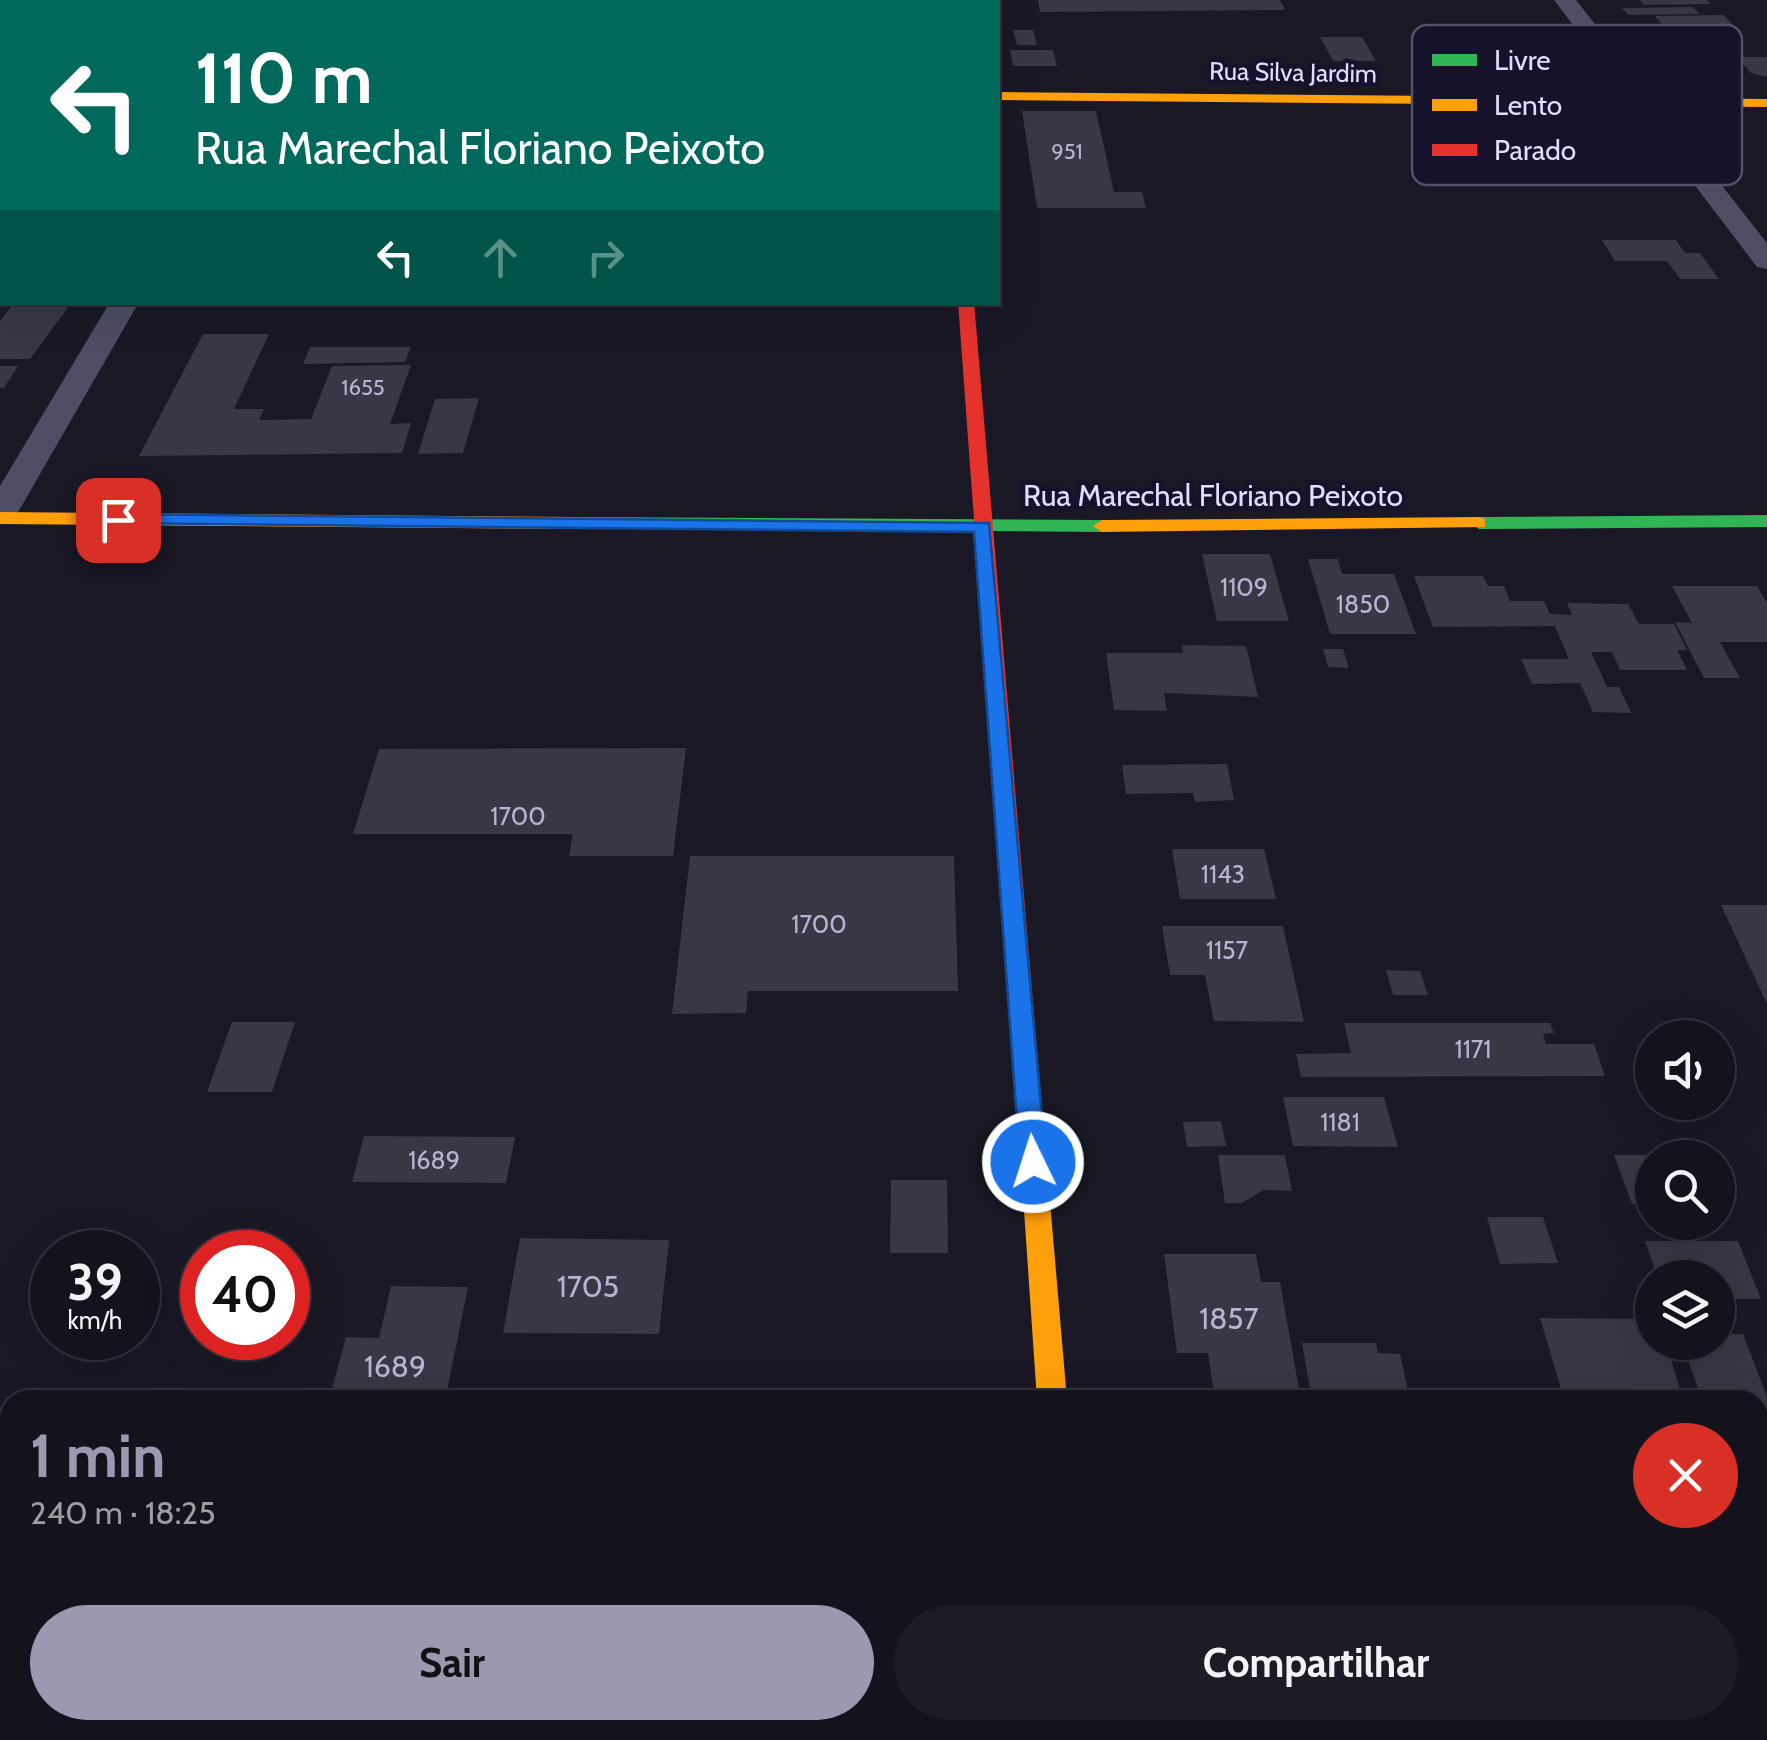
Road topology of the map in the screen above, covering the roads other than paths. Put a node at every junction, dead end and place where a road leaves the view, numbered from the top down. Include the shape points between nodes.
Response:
1 (1564, 0) edge
2 (1584, 25) edge
3 (1000, 96) edge
4 (1412, 101) edge
5 (1709, 185) edge
6 (1767, 261) edge
7 (124, 305) edge
8 (966, 305) edge
9 (0, 516) edge
10 (1767, 522) edge
11 (983, 527) junction
12 (1051, 1390) edge

1 - 2 street
3 - 4 street, Rua Silva Jardim
5 - 6 street
7 - 9 street
8 - 11 street
9 - 11 street, Rua Marechal Floriano Peixoto
10 - 11 street, Rua Marechal Floriano Peixoto
11 - 12 street

